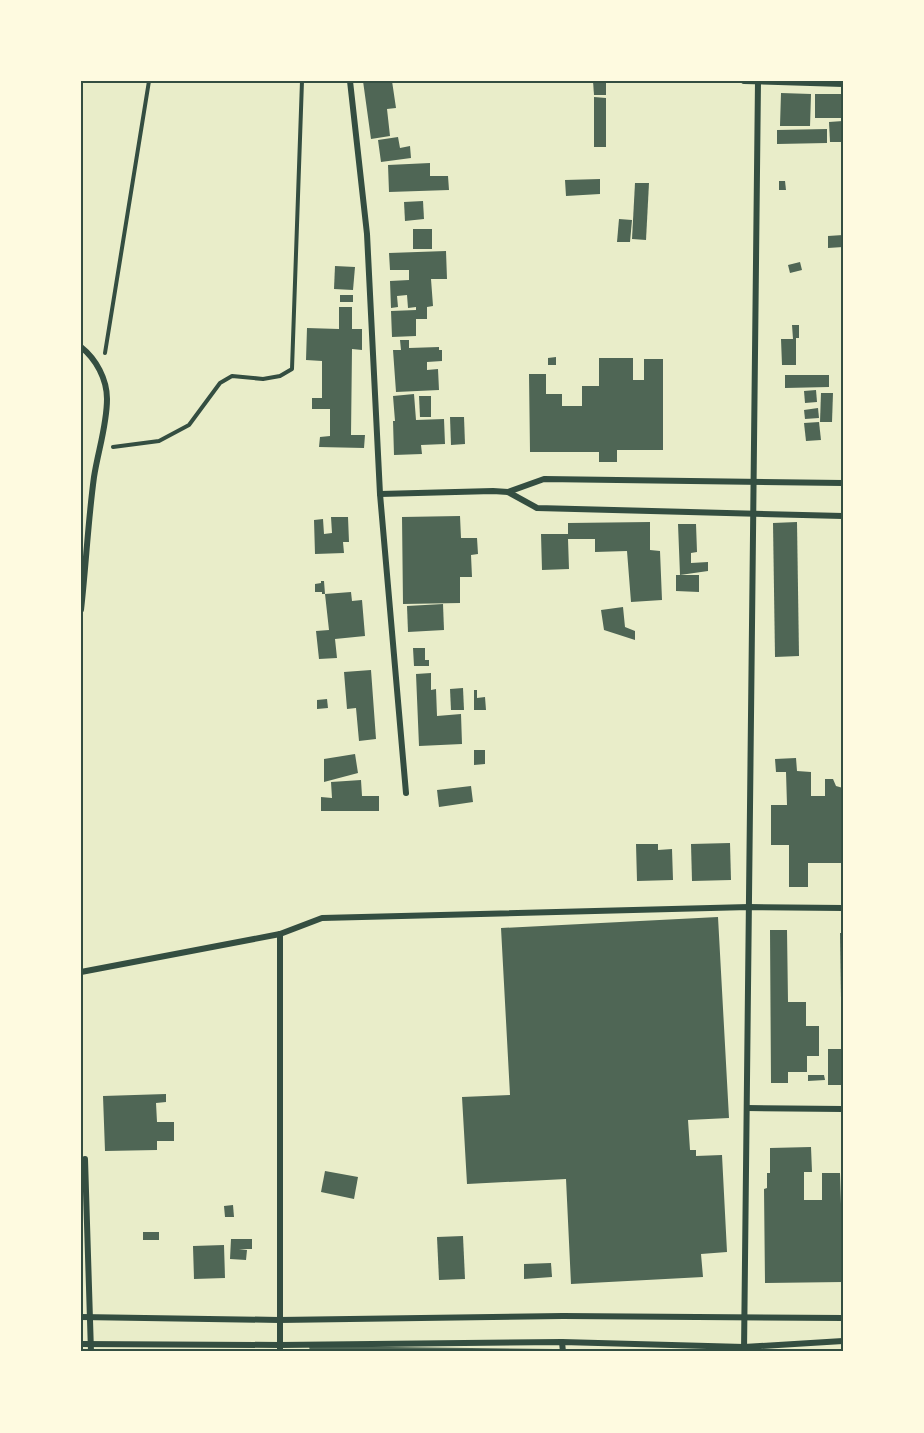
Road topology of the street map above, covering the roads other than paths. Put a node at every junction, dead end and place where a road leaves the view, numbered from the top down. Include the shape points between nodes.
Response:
1 (350, 81) edge
2 (744, 81) edge
3 (758, 81) edge
4 (843, 84) edge
5 (81, 347) edge
6 (753, 481) junction
7 (843, 483) edge
8 (508, 492) junction
9 (380, 494) junction
10 (753, 513) junction
11 (843, 516) edge
12 (81, 610) edge
13 (406, 794) dead end
14 (749, 907) junction
15 (843, 908) edge
16 (280, 934) junction
17 (81, 972) edge
18 (747, 1108) junction
19 (843, 1109) edge
20 (85, 1159) dead end
21 (81, 1317) edge
22 (90, 1317) junction
23 (745, 1318) junction
24 (843, 1318) edge
25 (279, 1320) junction
26 (843, 1341) edge
27 (562, 1342) junction
28 (81, 1344) edge
29 (91, 1348) edge
30 (280, 1349) edge
31 (744, 1350) edge
32 (563, 1352) edge

1 - 9 street via 367,234
2 - 3 street
3 - 4 street
3 - 6 street
5 - 12 street via 102,374 107,398
6 - 7 street
6 - 8 street via 544,479
6 - 10 street
8 - 9 street
8 - 10 street via 537,508
9 - 13 street
10 - 11 street
10 - 14 street
14 - 15 street
14 - 16 street via 322,918
14 - 18 street
16 - 17 street
16 - 25 street
18 - 19 street
18 - 23 street
20 - 22 street
21 - 22 street
22 - 25 street
22 - 29 street
23 - 24 street
23 - 25 street
23 - 31 street
25 - 30 street
26 - 31 street
27 - 30 street
27 - 31 street
27 - 32 street
28 - 29 street
29 - 30 street

